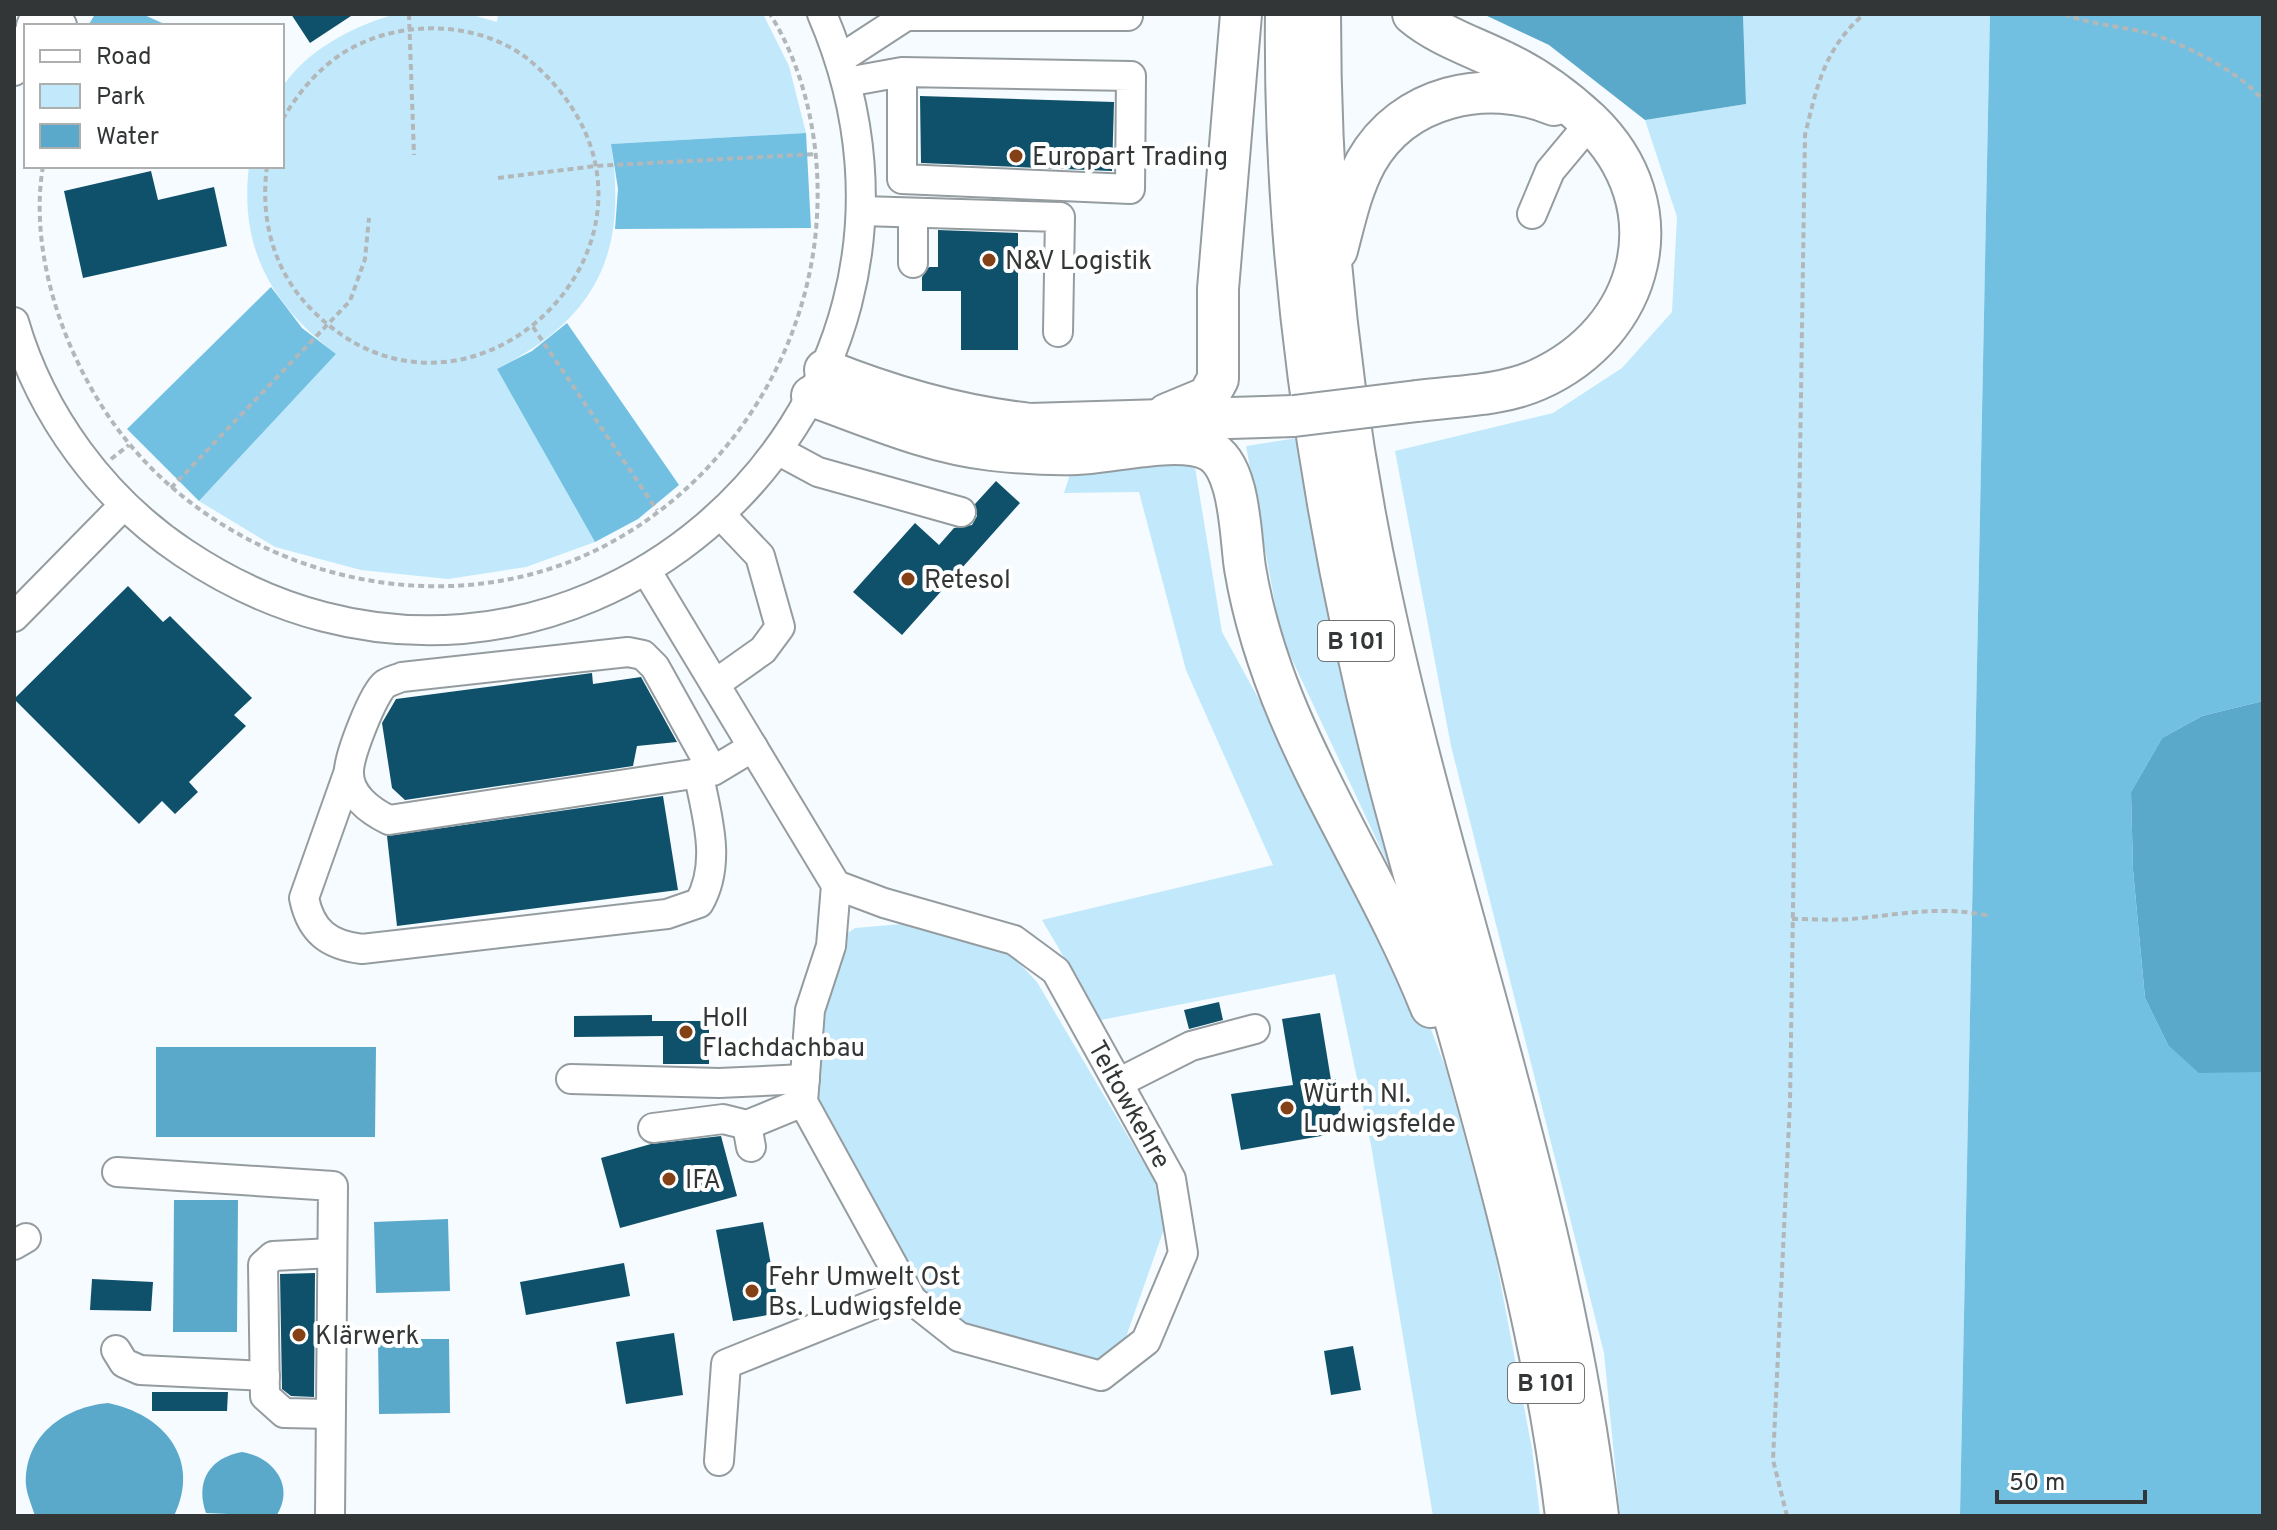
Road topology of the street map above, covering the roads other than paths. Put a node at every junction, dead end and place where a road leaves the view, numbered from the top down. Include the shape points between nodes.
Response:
1 (36, 14) edge
2 (822, 14) edge
3 (1241, 14) edge
4 (1286, 14) edge
5 (1320, 14) edge
6 (1413, 14) edge
7 (1128, 16) dead end
8 (60, 24) edge
9 (24, 44) edge
10 (14, 71) edge
11 (843, 71) junction
12 (902, 72) junction
13 (1590, 123) junction
14 (862, 211) junction
15 (913, 213) junction
16 (1532, 214) dead end
17 (913, 263) dead end
18 (1331, 275) junction
19 (14, 322) edge
20 (1058, 332) dead end
21 (807, 379) junction
22 (1143, 434) junction
23 (779, 451) junction
24 (124, 505) junction
25 (961, 512) dead end
26 (721, 515) junction
27 (646, 570) junction
28 (14, 617) edge
29 (715, 684) junction
30 (753, 747) junction
31 (349, 771) junction
32 (705, 771) junction
33 (836, 885) junction
34 (1255, 1029) dead end
35 (571, 1079) dead end
36 (1118, 1083) junction
37 (804, 1090) junction
38 (653, 1128) dead end
39 (117, 1172) dead end
40 (1519, 1252) junction
41 (332, 1253) junction
42 (907, 1291) junction
43 (116, 1350) dead end
44 (265, 1376) junction
45 (330, 1414) junction
46 (719, 1461) dead end
47 (330, 1516) edge
48 (1566, 1516) edge
49 (1598, 1516) edge

1 - 8 street
2 - 11 street
3 - 22 highway via 1218,289 1218,379 1200,403
4 - 40 highway, B 101 via 1288,134 1302,317 1338,555 1389,781
5 - 18 highway, B 101
6 - 13 highway via 1535,77
7 - 11 street via 906,16
9 - 10 street
11 - 12 street
11 - 14 street via 859,145
12 - 12 street via 1131,76 1130,189 902,179
13 - 16 street via 1550,171
13 - 18 highway via 1549,103 1499,92 1444,98 1419,110 1397,125 1367,161 1350,201
13 - 22 highway, bridge via 1622,164 1639,211 1640,253 1620,309 1592,346 1573,361 1534,381 1491,392
14 - 15 street
14 - 21 street via 849,299
15 - 17 street
15 - 20 street via 1060,217
18 - 49 highway, B 101 via 1358,479 1382,599 1546,1227
19 - 24 street via 55,416
21 - 22 highway via 988,419
21 - 23 street
22 - 40 highway via 1204,448 1228,470 1251,603 1271,673 1301,745 1421,982
23 - 25 street via 818,472
23 - 26 street
24 - 27 street via 182,552 253,592 302,610 378,626 438,629 512,621 578,602
24 - 28 street
26 - 27 street
26 - 29 street via 760,556 780,627 763,650
27 - 29 street
29 - 30 street
30 - 32 street
30 - 33 street
31 - 32 street via 357,795 370,811 389,820
31 - 32 street via 372,701 384,685 402,677 628,652 643,655 655,667
31 - 32 street via 304,898 320,935 339,947 362,949 667,914 699,903 711,882
33 - 36 street, Teltowkehre via 1014,940 1056,971
33 - 37 street via 831,946 810,1010
34 - 36 street via 1191,1046
35 - 37 street
36 - 42 street, Teltowkehre via 1171,1179 1183,1253 1146,1341 1101,1376 959,1337
37 - 38 street via 749,1136 723,1119
37 - 42 street, Teltowkehre
39 - 41 street via 333,1186
40 - 48 highway, B 101
41 - 44 street via 273,1256 263,1265
41 - 45 street
42 - 46 street via 726,1364
43 - 44 street via 124,1363 140,1370
44 - 45 street via 265,1396 273,1407 284,1413
45 - 47 street

